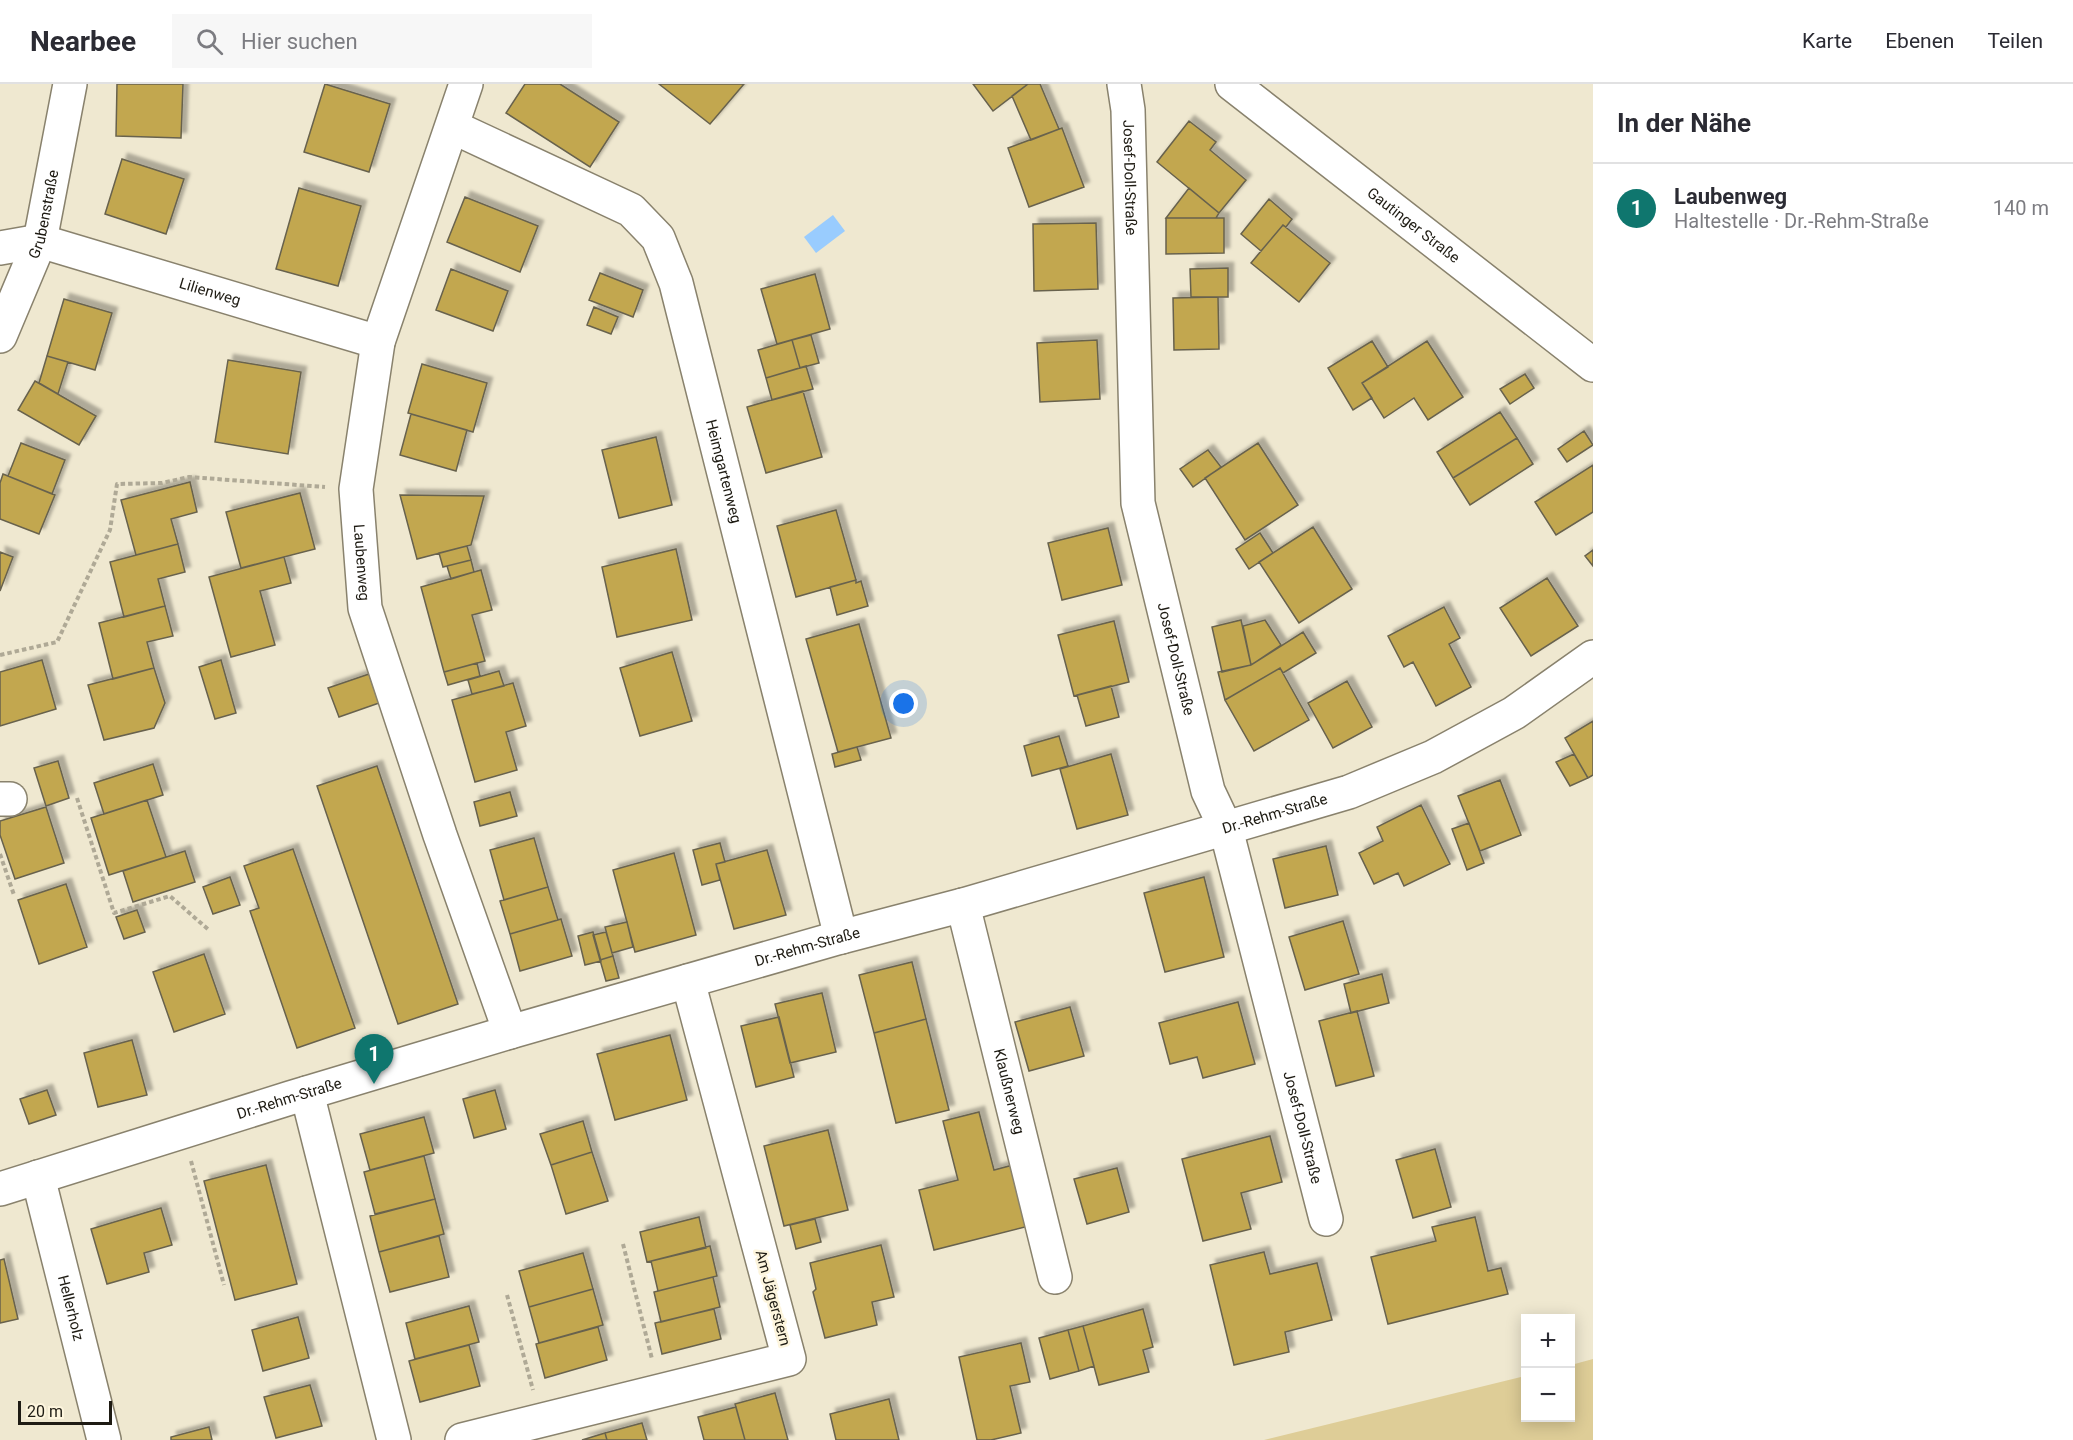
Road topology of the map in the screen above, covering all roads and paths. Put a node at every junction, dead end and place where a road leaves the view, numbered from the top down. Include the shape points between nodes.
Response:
1 (70, 84) edge
2 (466, 84) edge
3 (1124, 84) edge
4 (1232, 84) edge
5 (453, 127) junction
6 (40, 241) junction
7 (0, 248) edge
8 (0, 336) edge
9 (378, 342) junction
10 (1593, 365) edge
11 (356, 489) junction
12 (0, 655) edge
13 (1593, 657) edge
14 (77, 798) dead end
15 (1226, 829) junction
16 (0, 854) edge
17 (14, 895) dead end
18 (963, 905) junction
19 (210, 931) dead end
20 (841, 937) junction
21 (688, 981) junction
22 (510, 1032) junction
23 (306, 1093) junction
24 (183, 1131) junction
25 (38, 1177) junction
26 (0, 1189) edge
27 (1326, 1219) dead end
28 (623, 1244) dead end
29 (1055, 1277) dead end
30 (224, 1285) dead end
31 (507, 1295) dead end
32 (660, 1391) junction
33 (542, 1420) junction
34 (104, 1440) edge
35 (394, 1440) edge
36 (462, 1440) edge

1 - 6 street, Grubenstraße
2 - 5 street, Laubenweg
3 - 15 street, Josef-Doll-Straße via 1128,110 1138,503 1208,791
4 - 10 street, Gautinger Straße
5 - 9 street, Laubenweg
5 - 20 street, Heimgartenweg via 631,210 658,238 679,294
6 - 7 street
6 - 8 street, Grubenstraße
6 - 9 street, Lilienweg
9 - 11 street, Laubenweg
11 - 12 path via 189,477 162,483 117,484 110,530 57,642
11 - 22 street, Laubenweg via 365,608
13 - 15 street, Dr.-Rehm-Straße via 1515,712 1433,757 1350,792
14 - 19 path via 114,913 170,896
15 - 18 street, Dr.-Rehm-Straße
15 - 27 street, Josef-Doll-Straße
16 - 17 path
18 - 20 street, Dr.-Rehm-Straße
18 - 29 street, Klaußnerweg
20 - 21 street, Dr.-Rehm-Straße
21 - 22 street, Dr.-Rehm-Straße
21 - 32 street, Am Jägerstern via 789,1359
22 - 23 street, Dr.-Rehm-Straße
23 - 24 street, Dr.-Rehm-Straße
23 - 35 street
24 - 25 street, Dr.-Rehm-Straße
24 - 30 path
25 - 26 street, Dr.-Rehm-Straße
25 - 34 street, Hellerholz
28 - 32 path
31 - 33 path
32 - 33 street, Am Jägerstern
33 - 36 street, Am Jägerstern

